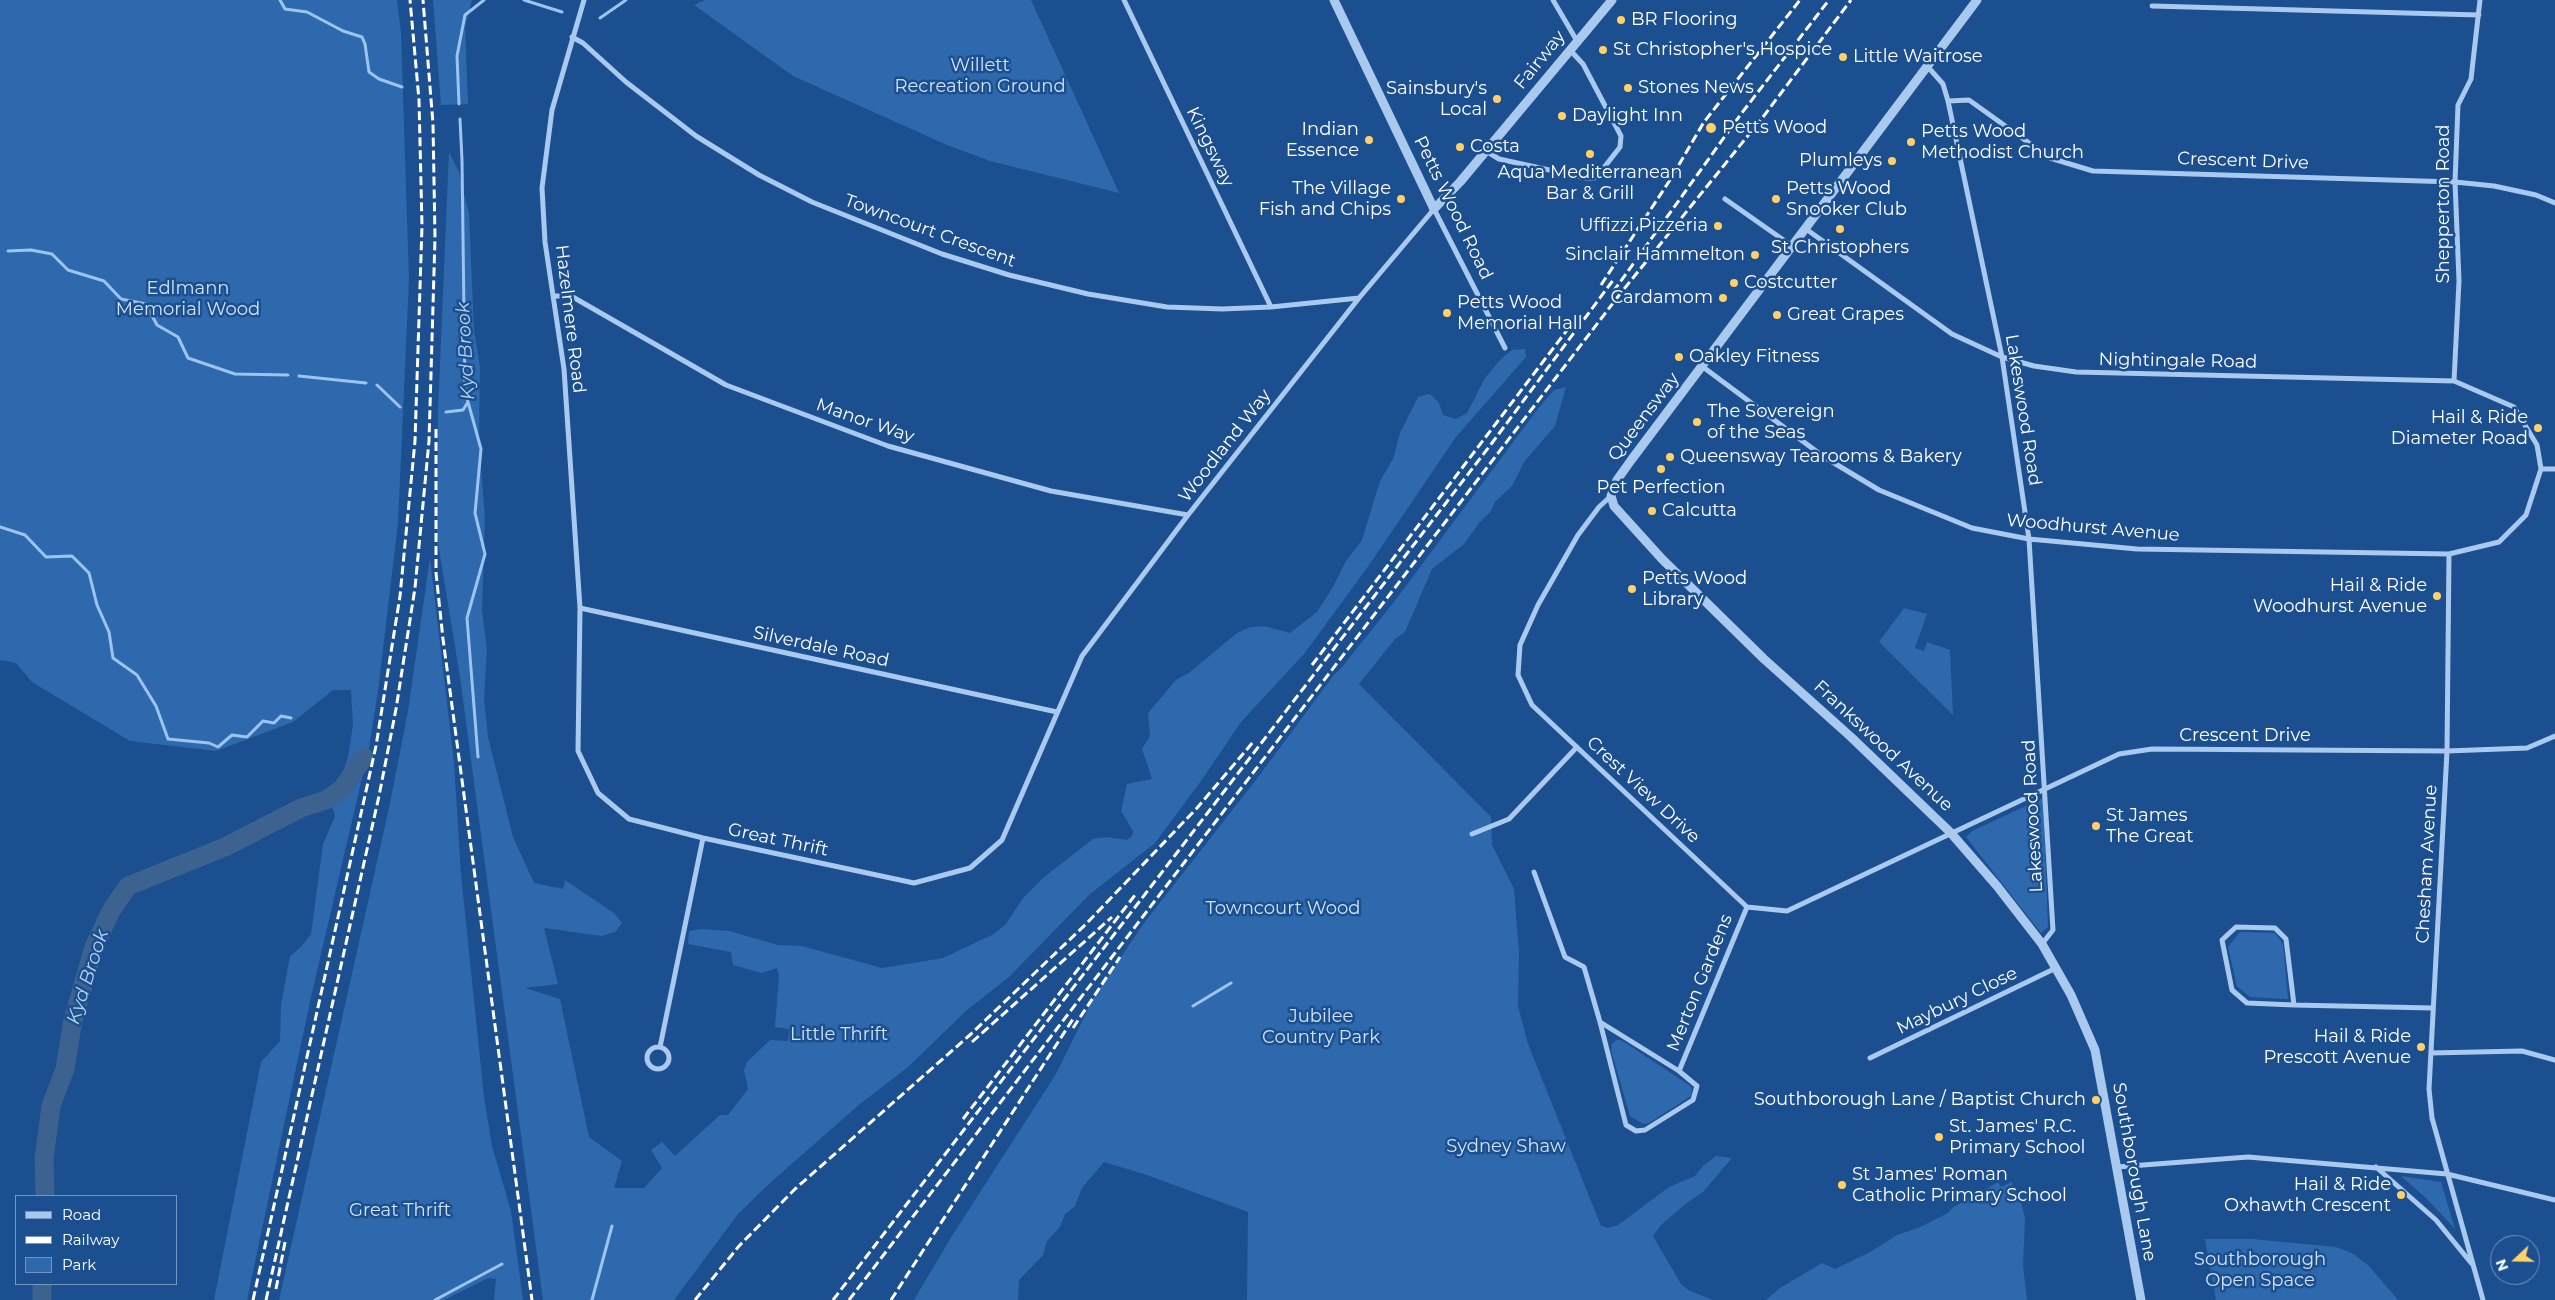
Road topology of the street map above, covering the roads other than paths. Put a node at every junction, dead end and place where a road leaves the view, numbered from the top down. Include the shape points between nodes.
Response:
1 (584, 0) edge
2 (1124, 0) edge
3 (1334, 0) edge
4 (1553, 0) edge
5 (1612, 0) edge
6 (1978, 0) edge
7 (2228, 0) edge
8 (2480, 0) edge
9 (2152, 6) dead end
10 (2228, 7) junction
11 (2479, 15) junction
12 (572, 37) junction
13 (1577, 41) junction
14 (1570, 50) junction
15 (1928, 67) junction
16 (1948, 101) junction
17 (1486, 151) junction
18 (2455, 182) junction
19 (1725, 199) dead end
20 (2555, 203) edge
21 (1434, 209) junction
22 (1806, 229) junction
23 (1793, 247) junction
24 (554, 296) junction
25 (1359, 298) junction
26 (1271, 307) junction
27 (1505, 348) dead end
28 (2002, 357) junction
29 (1703, 367) junction
30 (2454, 381) junction
31 (2541, 469) junction
32 (2555, 470) edge
33 (1611, 496) junction
34 (1188, 515) junction
35 (2029, 539) junction
36 (2449, 554) junction
37 (580, 608) junction
38 (1057, 712) junction
39 (2555, 736) edge
40 (1577, 747) junction
41 (2447, 751) junction
42 (2045, 789) junction
43 (1950, 832) junction
44 (1472, 834) dead end
45 (703, 838) junction
46 (1534, 872) dead end
47 (1747, 906) junction
48 (2042, 944) junction
49 (2057, 968) junction
50 (2294, 1005) junction
51 (2432, 1008) junction
52 (1600, 1022) junction
53 (660, 1047) junction
54 (2095, 1050) joint
55 (2431, 1053) junction
56 (1870, 1058) dead end
57 (2555, 1060) edge
58 (1679, 1071) junction
59 (2117, 1166) junction
60 (2376, 1167) junction
61 (2447, 1174) junction
62 (2555, 1200) edge
63 (2475, 1268) junction
64 (2141, 1300) edge
65 (2483, 1300) edge

1 - 12 street, Hazelmere Road
2 - 26 street, Kingsway
3 - 21 street, Petts Wood Road
4 - 13 street
5 - 13 street, Fairway
6 - 15 street, Queensway
7 - 10 street
8 - 11 street, Shepperton Road
9 - 10 street
10 - 11 street
11 - 18 street, Shepperton Road via 2471,79 2458,105
12 - 24 street, Hazelmere Road via 547,132 542,188
12 - 26 street, Towncourt Crescent via 696,136 759,176 869,226 1009,275 1088,294 1167,307
13 - 14 street, Fairway
14 - 17 street, Fairway
14 - 17 street via 1584,64 1621,136 1620,147 1598,174 1594,178 1586,178 1499,159
15 - 16 street, Lakeswood Road via 1943,84
15 - 22 street, Queensway
16 - 18 street, Crescent Drive via 1969,100 2050,158 2093,171
16 - 28 street, Lakeswood Road
17 - 21 street, Fairway
18 - 20 street, Crescent Drive via 2503,188
18 - 30 street, Shepperton Road via 2459,280
19 - 23 street
21 - 25 street, Woodland Way
21 - 27 street, Petts Wood Road
22 - 23 street, Queensway
22 - 28 street, Nightingale Road via 1952,334
23 - 29 street, Queensway
24 - 34 street, Manor Way via 570,296 726,385 888,446 1051,491
24 - 37 street, Hazelmere Road via 564,369
25 - 26 street, Towncourt Crescent
25 - 34 street, Woodland Way
28 - 30 street, Nightingale Road via 2076,372
28 - 35 street, Lakeswood Road
29 - 33 street, Queensway via 1617,480
29 - 35 street, Woodhurst Avenue via 1824,457 1879,490 1972,528
30 - 31 street, Nightingale Road via 2514,407 2537,445
31 - 32 street
31 - 36 street, Woodhurst Avenue via 2526,515 2499,542
33 - 40 street, Crest View Drive via 1578,535 1538,605 1520,645 1518,675 1532,705
33 - 43 street, Frankswood Avenue via 1614,506 1662,559
34 - 38 street, Woodland Way via 1082,656
35 - 36 street, Woodhurst Avenue via 2137,549
35 - 42 street, Lakeswood Road
36 - 41 street, Chesham Avenue
37 - 38 street, Silverdale Road
37 - 45 street, Great Thrift via 578,751 598,793 629,819
38 - 45 street, Great Thrift via 1002,840 970,868 914,883
39 - 41 street, Crescent Drive via 2527,748
40 - 44 street via 1509,819
40 - 47 street, Crest View Drive
41 - 42 street, Crescent Drive via 2152,749 2119,754
41 - 51 street, Chesham Avenue
42 - 43 street, Crescent Drive
42 - 48 street, Lakeswood Road via 2053,930
43 - 47 street via 1787,911
43 - 48 street, Frankswood Avenue
45 - 53 street
46 - 52 street, Merton Gardens via 1565,957 1584,967
47 - 58 street, Merton Gardens
48 - 49 street, Frankswood Avenue
49 - 54 street, Frankswood Avenue
49 - 56 street, Maybury Close
50 - 50 street via 2248,1002 2232,990 2222,940 2236,926 2275,928 2286,939
50 - 51 street
51 - 55 street, Chesham Avenue
52 - 58 street, Merton Gardens
52 - 58 street, Merton Gardens via 1626,1125 1636,1132 1645,1130 1693,1100 1697,1086
53 - 53 street via 653,1048 648,1054 648,1064 654,1069 665,1067 669,1059 667,1052
54 - 59 street, Southborough Lane
55 - 57 street via 2522,1051
55 - 61 street, Chesham Avenue via 2429,1089 2432,1118
59 - 60 street via 2248,1156
59 - 64 street, Southborough Lane
60 - 61 street
60 - 63 street via 2436,1220
61 - 62 street
61 - 63 street, Chesham Avenue
63 - 65 street, Chesham Avenue

